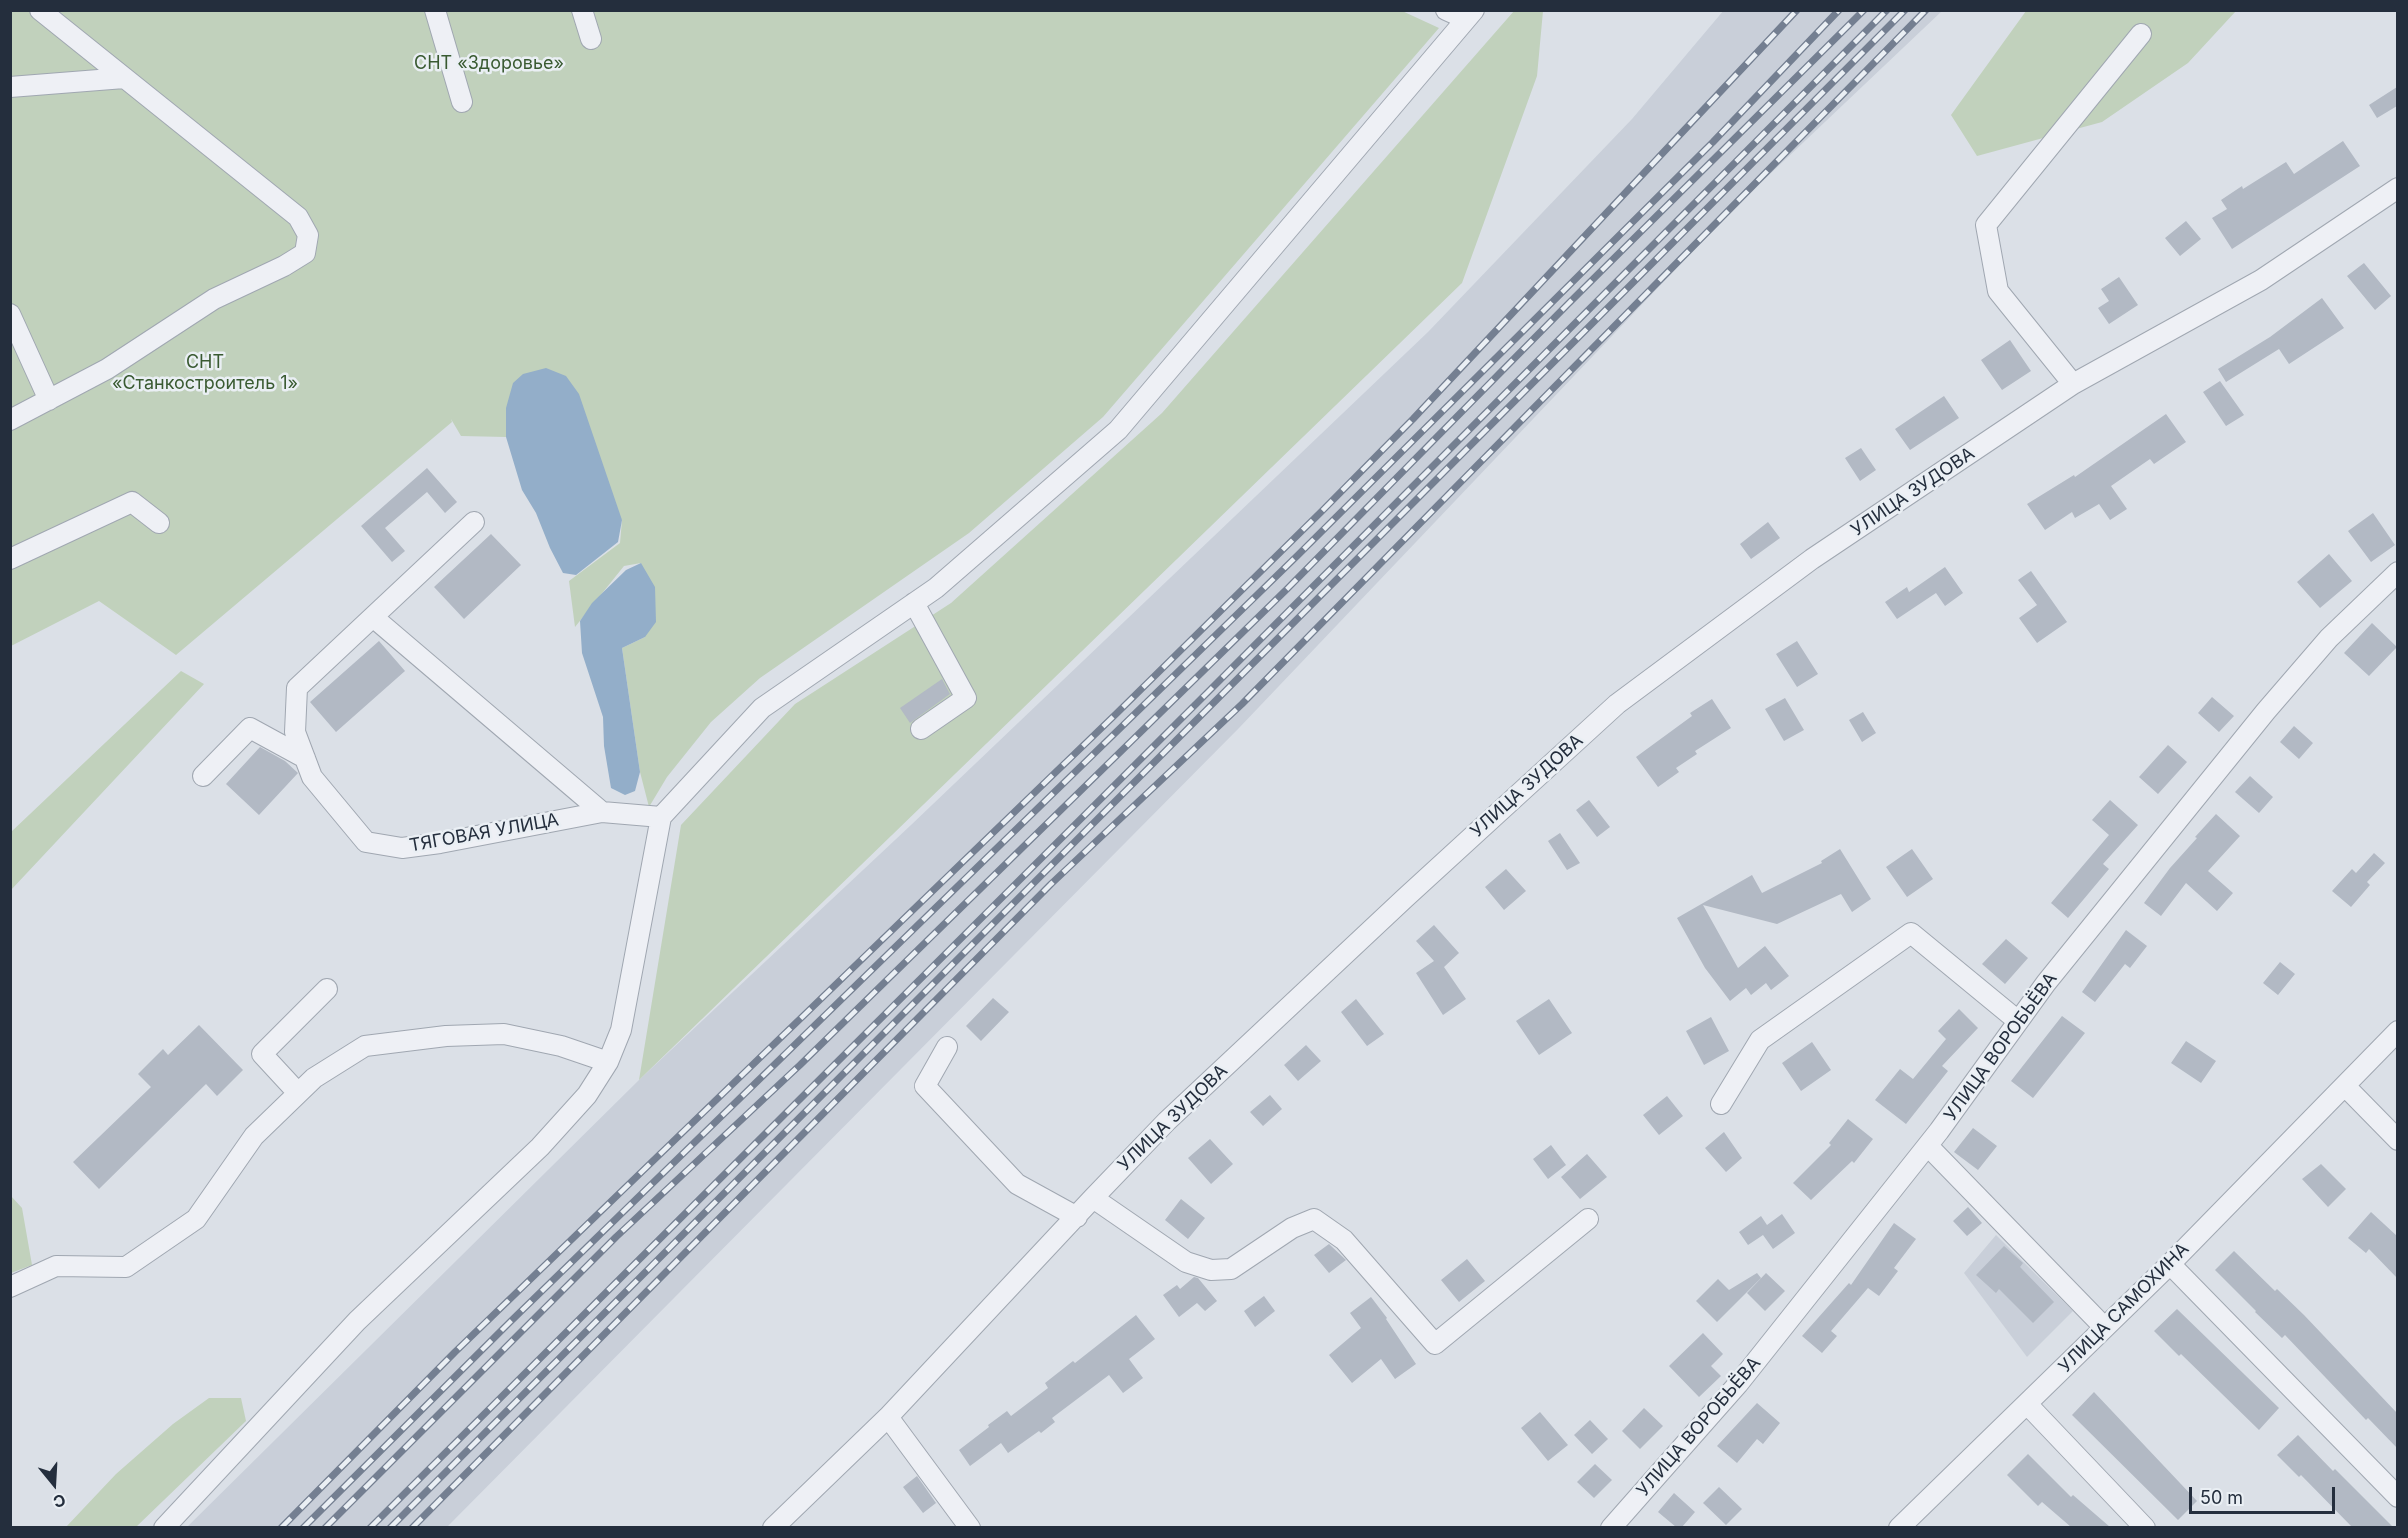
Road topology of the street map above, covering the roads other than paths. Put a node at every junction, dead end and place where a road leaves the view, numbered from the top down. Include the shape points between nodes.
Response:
1 (40, 10) edge
2 (435, 10) edge
3 (582, 10) edge
4 (1446, 10) edge
5 (1470, 15) edge
6 (2141, 34) dead end
7 (591, 39) dead end
8 (124, 78) junction
9 (10, 87) edge
10 (462, 102) dead end
11 (2397, 188) edge
12 (10, 314) edge
13 (2073, 384) junction
14 (49, 400) junction
15 (10, 420) edge
16 (474, 522) dead end
17 (159, 523) dead end
18 (10, 560) edge
19 (2397, 572) edge
20 (914, 603) junction
21 (373, 617) junction
22 (921, 729) dead end
23 (305, 758) junction
24 (203, 776) dead end
25 (602, 812) junction
26 (661, 817) junction
27 (327, 989) dead end
28 (2018, 1022) junction
29 (2397, 1031) edge
30 (947, 1047) dead end
31 (608, 1062) junction
32 (2345, 1086) junction
33 (298, 1093) junction
34 (1721, 1104) dead end
35 (2397, 1140) edge
36 (1928, 1146) junction
37 (1093, 1198) junction
38 (1077, 1217) junction
39 (1588, 1219) dead end
40 (2170, 1264) junction
41 (10, 1287) edge
42 (2104, 1327) junction
43 (2027, 1404) junction
44 (888, 1417) junction
45 (2397, 1497) edge
46 (164, 1527) edge
47 (773, 1527) edge
48 (970, 1527) edge
49 (1611, 1527) edge
50 (1899, 1527) edge
51 (2145, 1527) edge

1 - 8 street
2 - 10 street
3 - 7 street
4 - 5 street
5 - 20 street via 1118,430
6 - 13 street via 1986,225 1998,291
8 - 9 street
8 - 14 street via 298,217 308,235 305,253 214,299 107,369
11 - 13 street, УЛИЦА ЗУДОВА via 2261,280
12 - 14 street
13 - 37 street, УЛИЦА ЗУДОВА via 1812,559 1617,704 1167,1121
14 - 15 street
16 - 21 street, ТЯГОВАЯ УЛИЦА
17 - 18 street via 132,502
19 - 28 street, УЛИЦА ВОРОБЬЁВА via 2329,638 2266,711
20 - 22 street via 966,698
20 - 26 street via 762,708
21 - 23 street, ТЯГОВАЯ УЛИЦА via 297,688 295,732
21 - 25 street
23 - 24 street via 250,728
23 - 25 street, ТЯГОВАЯ УЛИЦА via 312,777 366,842 402,848
25 - 26 street, ТЯГОВАЯ УЛИЦА
26 - 31 street via 621,1030
27 - 33 street via 262,1054
28 - 34 street via 1911,933 1760,1040
28 - 36 street, УЛИЦА ВОРОБЬЁВА
29 - 32 street, УЛИЦА САМОХИНА
30 - 38 street via 925,1086 1017,1184
31 - 33 street via 561,1046 504,1034 446,1036 365,1046 314,1078
31 - 46 street via 586,1095 540,1147 357,1321
32 - 35 street
32 - 40 street, УЛИЦА САМОХИНА
33 - 41 street via 254,1136 196,1219 126,1267 56,1266
36 - 42 street
36 - 49 street, УЛИЦА ВОРОБЬЁВА via 1738,1384
37 - 38 street, УЛИЦА ЗУДОВА
37 - 39 street via 1186,1262 1211,1270 1231,1269 1292,1228 1314,1219 1344,1240 1435,1344
38 - 44 street, УЛИЦА ЗУДОВА
40 - 42 street, УЛИЦА САМОХИНА
40 - 45 street
42 - 43 street, УЛИЦА САМОХИНА
43 - 50 street, УЛИЦА САМОХИНА
43 - 51 street
44 - 47 street, УЛИЦА ЗУДОВА
44 - 48 street

